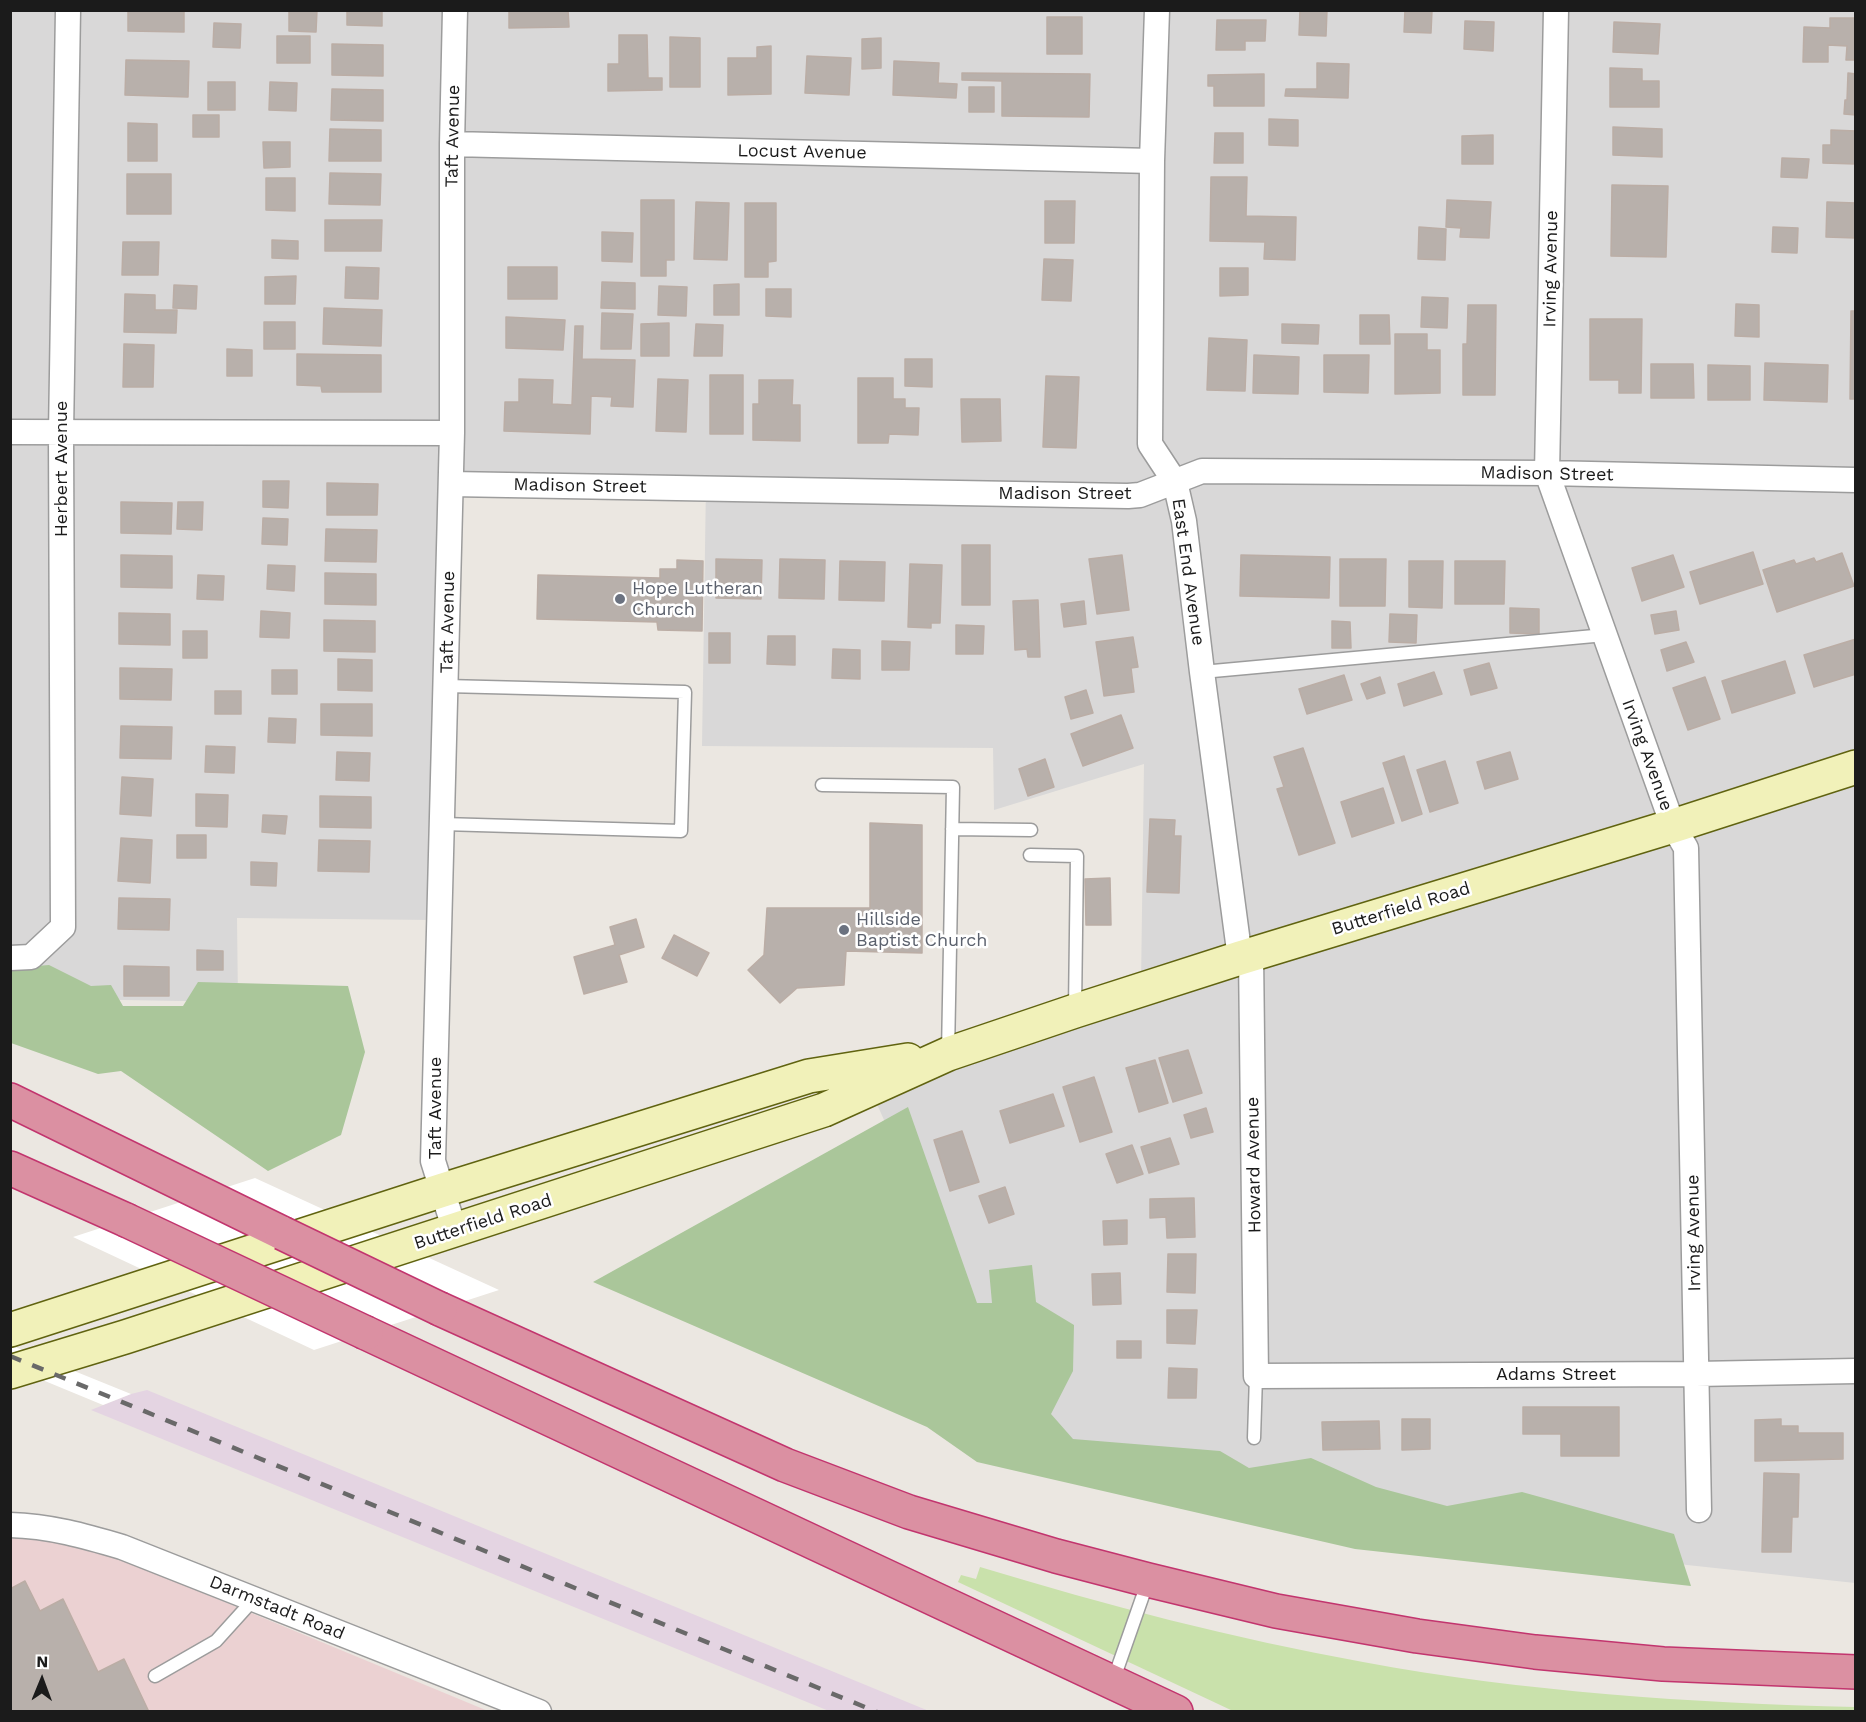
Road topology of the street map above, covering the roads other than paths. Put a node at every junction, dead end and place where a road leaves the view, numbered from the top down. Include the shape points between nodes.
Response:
1 (68, 10) edge
2 (454, 10) edge
3 (1157, 10) edge
4 (1556, 10) edge
5 (452, 144) junction
6 (1152, 161) junction
7 (10, 432) edge
8 (61, 433) junction
9 (452, 434) junction
10 (1547, 473) junction
11 (1856, 480) edge
12 (1175, 482) junction
13 (451, 484) junction
14 (1605, 635) junction
15 (1202, 672) junction
16 (446, 686) junction
17 (1856, 767) edge
18 (822, 785) dead end
19 (443, 824) junction
20 (1672, 826) junction
21 (952, 829) junction
22 (1031, 830) dead end
23 (1030, 855) dead end
24 (1246, 956) junction
25 (10, 958) edge
26 (1075, 1011) junction
27 (948, 1054) junction
28 (10, 1100) edge
29 (10, 1167) edge
30 (443, 1190) junction
31 (455, 1231) junction
32 (10, 1330) edge
33 (1856, 1371) edge
34 (10, 1372) edge
35 (1696, 1374) junction
36 (1256, 1376) junction
37 (1254, 1438) dead end
38 (1699, 1510) dead end
39 (10, 1525) edge
40 (1148, 1580) junction
41 (254, 1599) junction
42 (1856, 1672) edge
43 (154, 1676) dead end
44 (1113, 1681) junction
45 (539, 1712) edge
46 (1176, 1712) edge

1 - 8 street, Herbert Avenue
2 - 5 street, Taft Avenue
3 - 6 street, East End Avenue
4 - 10 street, Irving Avenue
5 - 6 street, Locust Avenue
5 - 9 street, Taft Avenue
6 - 12 street, East End Avenue via 1150,444
7 - 8 street
8 - 9 street
8 - 25 street, Herbert Avenue via 63,927 31,957
9 - 13 street, Taft Avenue
10 - 11 street, Madison Street
10 - 12 street, Madison Street via 1202,471
10 - 14 street, Irving Avenue
12 - 13 street, Madison Street via 1128,496
12 - 15 street, East End Avenue via 1184,521
13 - 16 street, Taft Avenue
14 - 15 lane
14 - 20 street, Irving Avenue
15 - 24 street, East End Avenue
16 - 19 street, Taft Avenue
16 - 19 lane via 685,692 681,831
17 - 20 main road, Butterfield Road
18 - 21 lane via 952,787
19 - 30 street, Taft Avenue via 434,1161
20 - 24 main road, Butterfield Road
20 - 35 street, Irving Avenue via 1686,848
21 - 22 lane
21 - 27 lane
23 - 26 lane via 1077,856
24 - 26 main road, Butterfield Road
24 - 36 street, Howard Avenue
26 - 27 main road, Butterfield Road
27 - 30 main road, Butterfield Road via 809,1076
27 - 31 main road, Butterfield Road via 824,1110
28 - 40 highway, bridge via 440,1309 785,1465 943,1522
29 - 44 highway, bridge
30 - 31 street, Taft Avenue
30 - 32 main road, Butterfield Road
31 - 34 main road, Butterfield Road
33 - 35 street, Adams Street
35 - 36 street, Adams Street
35 - 38 street, Irving Avenue
36 - 37 lane
39 - 41 street, Darmstadt Road via 35,1525 113,1544
40 - 42 highway via 1276,1611 1535,1652 1663,1664
40 - 44 lane
41 - 43 lane via 216,1641
41 - 45 street, Darmstadt Road
44 - 46 highway

